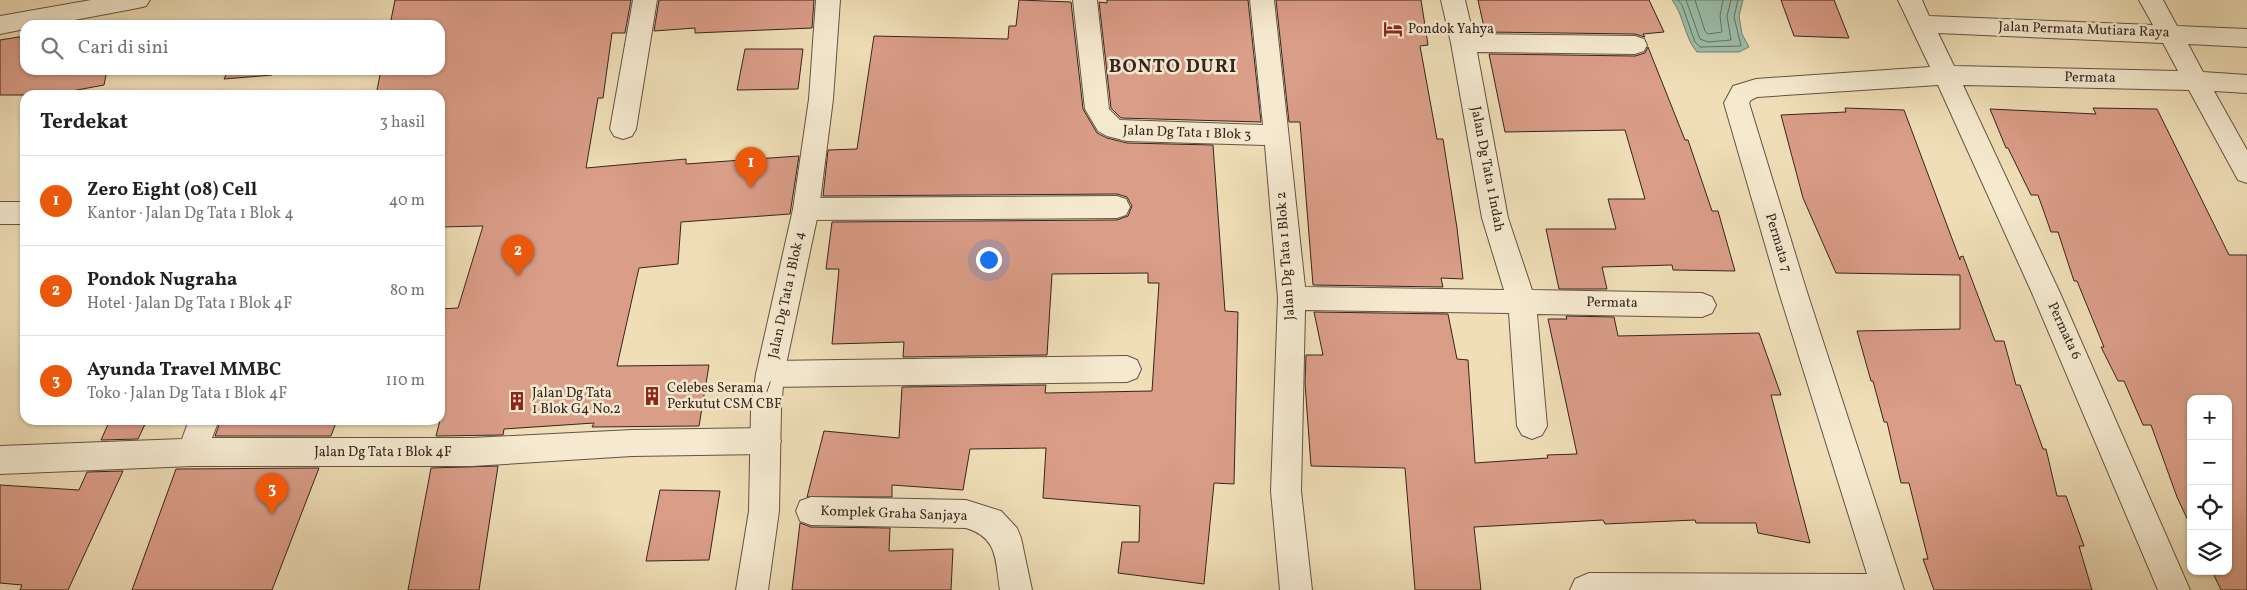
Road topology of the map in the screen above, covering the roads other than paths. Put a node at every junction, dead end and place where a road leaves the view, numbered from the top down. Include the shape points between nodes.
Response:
1 (138, 0) edge
2 (645, 0) edge
3 (828, 0) edge
4 (1085, 0) edge
5 (1262, 0) edge
6 (1453, 0) edge
7 (1910, 0) edge
8 (2151, 0) edge
9 (28, 20) edge
10 (20, 21) edge
11 (1922, 24) junction
12 (0, 25) edge
13 (2171, 34) junction
14 (2247, 38) edge
15 (1463, 42) junction
16 (1635, 45) dead end
17 (1947, 75) junction
18 (2196, 81) junction
19 (2247, 84) edge
20 (623, 129) dead end
21 (1278, 135) junction
22 (2247, 173) edge
23 (1117, 207) dead end
24 (806, 209) junction
25 (20, 212) edge
26 (0, 213) edge
27 (1292, 298) junction
28 (1522, 302) junction
29 (1702, 305) dead end
30 (1127, 369) dead end
31 (770, 374) junction
32 (202, 425) edge
33 (1532, 426) dead end
34 (766, 441) junction
35 (192, 452) junction
36 (0, 460) edge
37 (811, 511) dead end
38 (1294, 581) edge
39 (752, 590) edge
40 (1016, 590) edge
41 (1586, 590) edge
42 (1888, 590) edge
43 (2174, 590) edge

1 - 9 street
2 - 20 street
3 - 24 street, Jalan Dg Tata 1 Blok 4 via 821,99
4 - 21 street, Jalan Dg Tata 1 Blok 3 via 1097,109 1102,121 1113,130
5 - 21 street, Jalan Dg Tata 1 Blok 2
6 - 15 street, Jalan Dg Tata 1 Indah
7 - 11 street
8 - 13 street
10 - 12 street
11 - 13 street, Jalan Permata Mutiara Raya
11 - 17 street
13 - 14 street, Jalan Permata Mutiara Raya
13 - 18 street
15 - 16 street
15 - 28 street, Jalan Dg Tata 1 Indah via 1495,218
17 - 18 street, Permata
17 - 42 street, Permata 7 via 1756,88 1742,93 1736,103
17 - 43 street, Permata 6 via 2093,394
18 - 19 street
18 - 22 street
21 - 27 street, Jalan Dg Tata 1 Blok 2
23 - 24 street
24 - 31 street, Jalan Dg Tata 1 Blok 4
25 - 26 street
27 - 28 street, Permata
27 - 38 street, Jalan Dg Tata 1 Blok 2 via 1286,491
28 - 29 street, Permata
28 - 33 street, Jalan Dg Tata 1 Indah
30 - 31 street
31 - 34 street, Jalan Dg Tata 1 Blok 4
32 - 35 street
34 - 35 street, Jalan Dg Tata 1 Blok 4F via 632,443 472,452
34 - 39 street, Jalan Dg Tata 1 Blok 4 via 764,511
35 - 36 street, Jalan Dg Tata 1 Blok 4F
37 - 40 street, Komplek Graha Sanjaya via 966,514 990,521 1006,538
41 - 42 street

